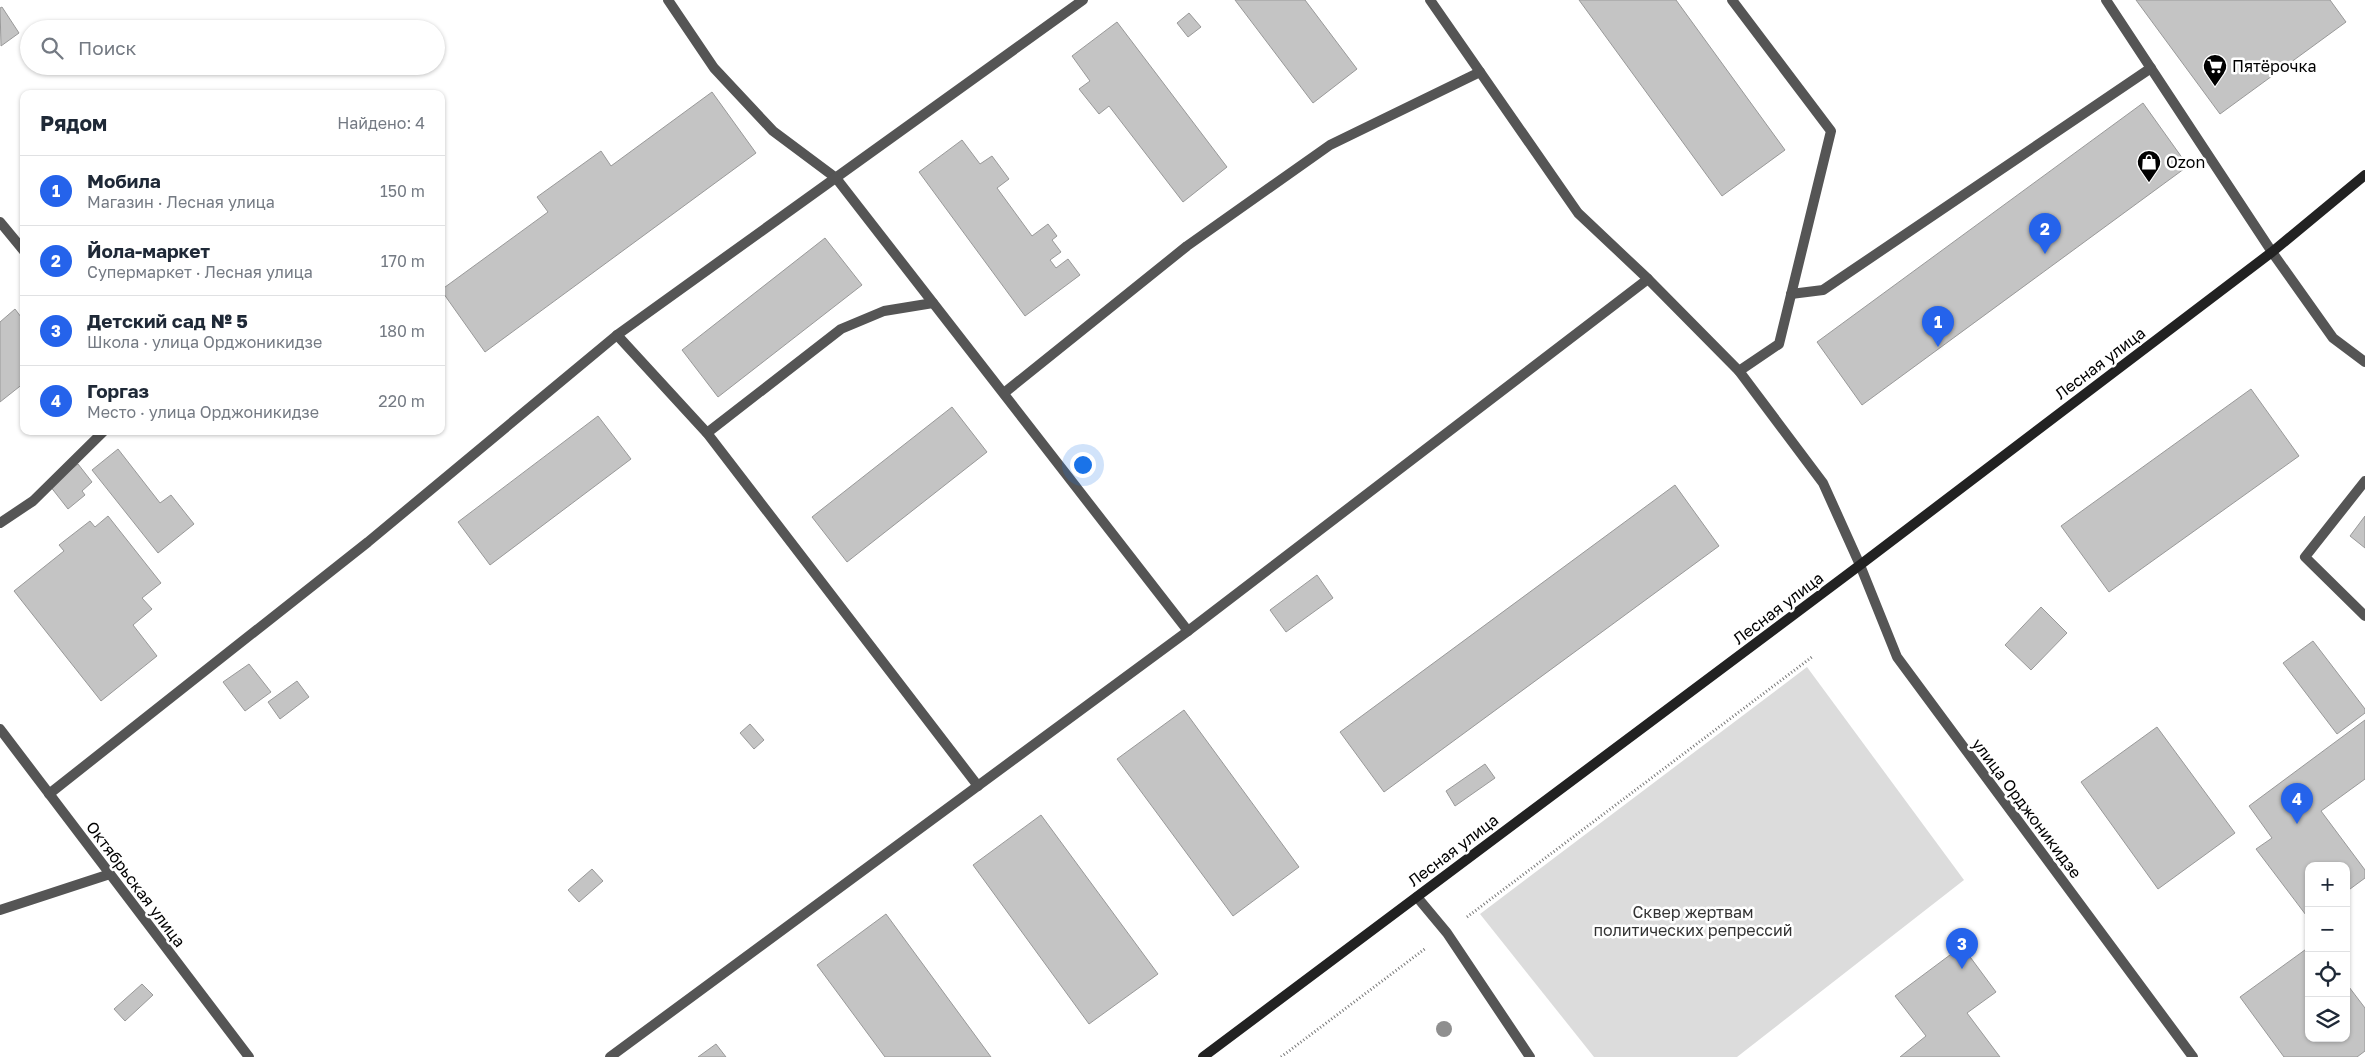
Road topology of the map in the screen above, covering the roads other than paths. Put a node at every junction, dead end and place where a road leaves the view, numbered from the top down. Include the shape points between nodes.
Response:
1 (668, 0) edge
2 (1083, 0) edge
3 (1430, 0) edge
4 (1732, 0) edge
5 (2106, 0) edge
6 (2150, 68) junction
7 (1480, 72) junction
8 (2365, 175) edge
9 (836, 178) junction
10 (0, 222) edge
11 (20, 246) edge
12 (2272, 252) junction
13 (1648, 279) junction
14 (1791, 294) junction
15 (933, 303) junction
16 (617, 335) junction
17 (2365, 362) edge
18 (1739, 371) junction
19 (1004, 393) junction
20 (708, 433) junction
21 (100, 435) edge
22 (2365, 482) edge
23 (0, 523) edge
24 (1860, 565) junction
25 (2365, 616) edge
26 (1188, 631) junction
27 (0, 729) edge
28 (978, 786) junction
29 (49, 794) junction
30 (110, 874) junction
31 (1417, 896) junction
32 (0, 910) edge
33 (249, 1057) edge
34 (610, 1057) edge
35 (1203, 1057) edge
36 (1530, 1057) edge
37 (2193, 1057) edge

1 - 9 street via 714,68 772,131
2 - 9 street
3 - 7 street, улица Орджоникидзе
4 - 14 street via 1831,131
5 - 6 street
6 - 12 street
6 - 14 street via 1823,290
7 - 13 street, улица Орджоникидзе via 1578,213
7 - 19 street via 1330,145 1187,246
8 - 12 main road, Лесная улица
9 - 15 street
9 - 16 street
10 - 11 street
12 - 17 street via 2333,338
12 - 24 main road, Лесная улица
13 - 18 street, улица Орджоникидзе
13 - 26 street
14 - 18 street via 1779,344
15 - 19 street
15 - 20 street via 884,311 841,329
16 - 20 street
16 - 29 street via 368,542
18 - 24 street, улица Орджоникидзе via 1823,483
19 - 26 street
20 - 28 street
21 - 23 street via 33,501
22 - 25 street via 2305,557
24 - 31 main road, Лесная улица
24 - 37 street, улица Орджоникидзе via 1897,657
26 - 28 street
27 - 29 street, Октябрьская улица
28 - 34 street
29 - 30 street, Октябрьская улица
30 - 32 street
30 - 33 street, Октябрьская улица
31 - 35 main road, Лесная улица
31 - 36 street via 1447,933

